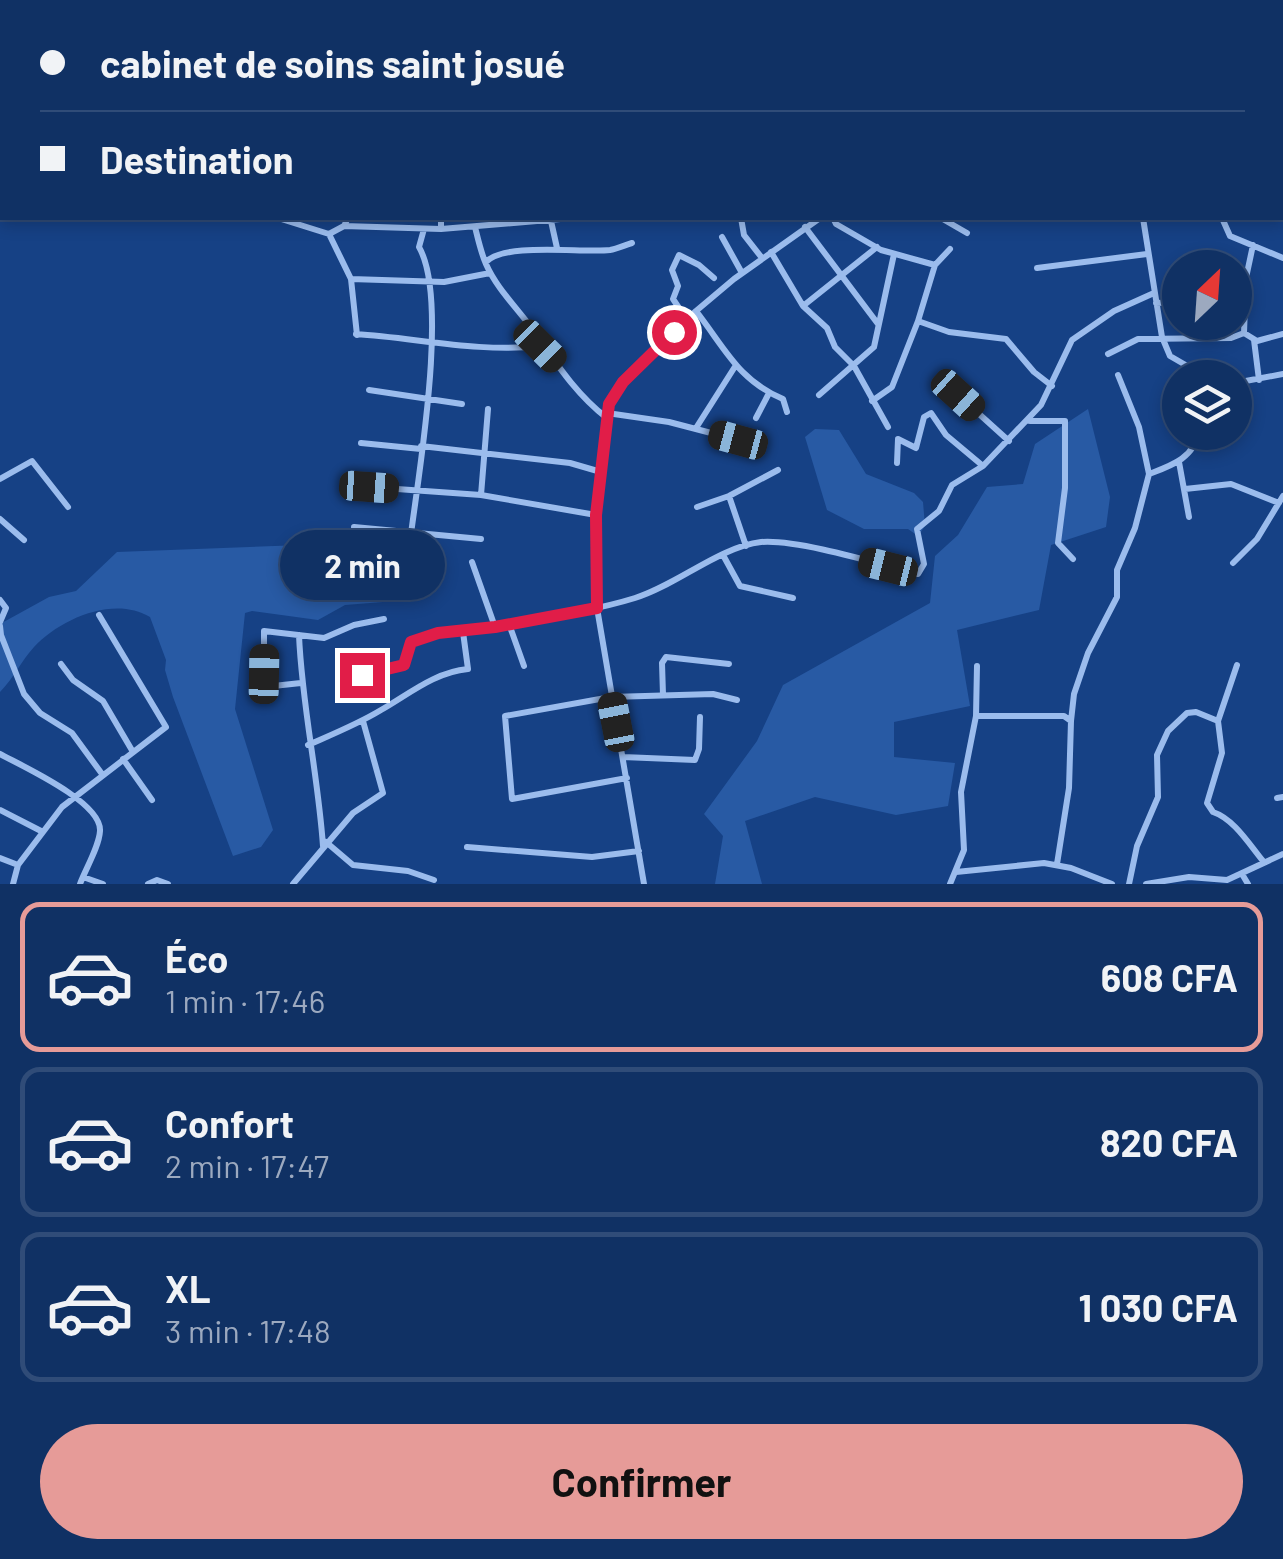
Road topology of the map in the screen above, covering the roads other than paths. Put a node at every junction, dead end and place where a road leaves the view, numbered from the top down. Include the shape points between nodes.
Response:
1 (290, 220) edge
2 (347, 220) edge
3 (441, 220) edge
4 (550, 220) edge
5 (740, 220) edge
6 (814, 220) edge
7 (834, 220) edge
8 (943, 220) edge
9 (1143, 220) edge
10 (1223, 220) edge
11 (495, 221) edge
12 (344, 226) junction
13 (475, 227) junction
14 (804, 227) junction
15 (424, 229) junction
16 (441, 229) junction
17 (966, 233) dead end
18 (328, 234) junction
19 (722, 238) dead end
20 (632, 242) dead end
21 (1253, 245) junction
22 (877, 247) junction
23 (557, 248) junction
24 (950, 249) dead end
25 (1252, 250) edge
26 (770, 252) junction
27 (894, 254) junction
28 (1146, 254) junction
29 (762, 258) junction
30 (1283, 258) edge
31 (485, 262) junction
32 (935, 265) junction
33 (1036, 268) dead end
34 (490, 273) junction
35 (742, 273) junction
36 (841, 276) junction
37 (352, 278) junction
38 (714, 278) dead end
39 (428, 280) junction
40 (1154, 293) junction
41 (1156, 303) junction
42 (1162, 303) edge
43 (802, 306) junction
44 (696, 311) junction
45 (686, 320) junction
46 (918, 322) junction
47 (878, 324) junction
48 (1283, 334) edge
49 (1162, 337) joint
50 (1254, 340) joint
51 (432, 342) junction
52 (540, 346) junction
53 (1108, 354) dead end
54 (736, 365) junction
55 (854, 366) junction
56 (1283, 374) edge
57 (1118, 376) dead end
58 (1259, 380) junction
59 (1252, 381) edge
60 (1052, 386) junction
61 (369, 390) dead end
62 (768, 394) junction
63 (820, 395) dead end
64 (958, 395) dead end
65 (427, 398) junction
66 (872, 401) junction
67 (462, 404) dead end
68 (488, 410) dead end
69 (786, 412) dead end
70 (607, 416) junction
71 (756, 418) dead end
72 (1029, 421) junction
73 (888, 427) dead end
74 (696, 428) junction
75 (738, 440) dead end
76 (1009, 441) junction
77 (361, 443) dead end
78 (421, 448) junction
79 (1191, 450) edge
80 (484, 453) junction
81 (1178, 462) junction
82 (484, 463) junction
83 (897, 463) dead end
84 (984, 466) junction
85 (778, 470) dead end
86 (601, 472) junction
87 (1149, 474) junction
88 (0, 480) edge
89 (369, 487) dead end
90 (1185, 490) junction
91 (416, 491) junction
92 (481, 495) junction
93 (729, 496) junction
94 (1281, 500) edge
95 (68, 507) dead end
96 (697, 507) dead end
97 (596, 515) junction
98 (1189, 517) dead end
99 (0, 519) edge
100 (354, 528) dead end
101 (411, 534) junction
102 (481, 539) dead end
103 (24, 540) dead end
104 (746, 546) junction
105 (723, 556) junction
106 (1073, 560) dead end
107 (472, 562) dead end
108 (1233, 564) dead end
109 (794, 598) dead end
110 (0, 600) edge
111 (597, 608) junction
112 (99, 615) dead end
113 (384, 619) dead end
114 (0, 624) edge
115 (509, 624) junction
116 (495, 627) junction
117 (462, 632) junction
118 (299, 635) junction
119 (61, 664) dead end
120 (729, 664) dead end
121 (1236, 665) dead end
122 (524, 666) dead end
123 (977, 666) dead end
124 (362, 675) dead end
125 (302, 683) junction
126 (663, 695) junction
127 (611, 696) junction
128 (737, 700) dead end
129 (976, 716) junction
130 (700, 717) dead end
131 (363, 720) junction
132 (1071, 721) junction
133 (1218, 721) junction
134 (308, 745) junction
135 (133, 752) junction
136 (0, 754) edge
137 (623, 757) junction
138 (123, 759) junction
139 (102, 774) junction
140 (627, 778) junction
141 (74, 794) junction
142 (152, 800) dead end
143 (0, 810) edge
144 (43, 832) junction
145 (325, 844) junction
146 (467, 847) dead end
147 (639, 851) junction
148 (1283, 854) edge
149 (0, 858) edge
150 (1262, 861) junction
151 (1057, 864) junction
152 (18, 865) junction
153 (956, 872) junction
154 (1242, 874) junction
155 (82, 880) edge
156 (434, 880) dead end
157 (1218, 882) edge
158 (12, 884) edge
159 (103, 884) edge
160 (148, 884) edge
161 (168, 884) edge
162 (292, 884) edge
163 (644, 884) edge
164 (950, 884) edge
165 (1112, 884) edge
166 (1129, 884) edge
167 (1146, 884) edge
168 (1248, 884) edge

1 - 18 street
2 - 12 street
3 - 16 street
4 - 11 street
4 - 23 street
5 - 29 street
6 - 14 street
7 - 22 street
8 - 17 street
9 - 28 street
10 - 21 street via 1230,236
11 - 13 street
12 - 15 street
12 - 18 street
13 - 16 street
13 - 31 street
14 - 26 street
14 - 36 street
15 - 16 street
15 - 39 street via 419,247
18 - 37 street
19 - 35 street
20 - 23 street via 613,250
21 - 25 street
21 - 30 street
22 - 27 street
22 - 36 street
23 - 31 street via 494,254
24 - 32 street
26 - 29 street
26 - 43 street
27 - 32 street
27 - 47 street
28 - 33 street
28 - 40 street
29 - 35 street
31 - 34 street
32 - 46 street
34 - 39 street
34 - 52 street
35 - 44 street
36 - 43 street
36 - 47 street
37 - 39 street
37 - 51 street via 357,335
38 - 45 street via 678,255 673,299
39 - 51 street
40 - 41 street
40 - 60 street via 1072,340
41 - 42 street
41 - 49 street
43 - 55 street
44 - 45 street
44 - 54 street
45 - 70 street via 623,382
46 - 60 street via 1006,339
46 - 66 street via 892,387
47 - 55 street via 874,347
48 - 50 street
49 - 53 street
50 - 58 street
51 - 52 street
51 - 65 street
52 - 70 street
54 - 62 street
54 - 74 street
55 - 63 street
55 - 66 street
56 - 58 street
57 - 87 street
58 - 59 street
60 - 72 street
61 - 65 street
62 - 69 street via 783,399
62 - 71 street
64 - 76 street
65 - 67 street
65 - 78 street
66 - 73 street
68 - 80 street
70 - 74 street
70 - 86 street
72 - 76 street
72 - 106 street via 1065,422 1058,542
74 - 75 street
76 - 84 street
77 - 78 street
78 - 80 street
78 - 82 street via 470,453
78 - 91 street
79 - 81 street
80 - 82 street
80 - 86 street
81 - 87 street
81 - 90 street
82 - 92 street
83 - 84 street via 898,439 916,448 931,413
84 - 104 street via 952,486 939,511 917,530 924,564 918,574 803,547
85 - 93 street
86 - 97 street
87 - 132 street via 1116,570 1117,597 1088,653
88 - 95 street via 32,461
89 - 91 street
90 - 94 street via 1232,484
90 - 98 street
91 - 92 street
91 - 101 street
92 - 97 street
93 - 96 street
93 - 104 street
94 - 108 street
97 - 111 street
99 - 103 street
100 - 101 street
101 - 102 street
104 - 105 street
105 - 109 street via 740,586
105 - 111 street via 637,598
107 - 116 street
110 - 114 street via 6,608
111 - 115 street
111 - 127 street
112 - 135 street via 166,726
113 - 118 street via 324,638
114 - 139 street via 24,694 72,734
115 - 116 street
115 - 122 street
116 - 117 street
117 - 124 street via 411,642 404,665
117 - 131 street via 468,669 411,690
118 - 125 street
118 - 125 street via 264,631 264,687
119 - 135 street via 102,701
120 - 126 street via 666,658
121 - 133 street
123 - 129 street
125 - 134 street
126 - 127 street
126 - 128 street
127 - 137 street
127 - 140 street via 505,716 510,796
129 - 132 street
129 - 153 street via 961,792 964,850
130 - 137 street via 696,760
131 - 134 street
131 - 145 street via 383,792
132 - 151 street
133 - 150 street via 1222,753 1207,806
133 - 166 street via 1187,713 1168,732 1157,755 1158,797
134 - 145 street
135 - 138 street
136 - 141 street
137 - 140 street
138 - 139 street
138 - 142 street
139 - 141 street
140 - 147 street
141 - 144 street
141 - 155 street via 100,828
143 - 144 street
144 - 152 street
145 - 156 street via 353,865 408,870
145 - 162 street
146 - 147 street via 592,858
147 - 163 street
148 - 150 street
149 - 152 street
150 - 154 street
151 - 153 street
151 - 165 street
152 - 158 street
153 - 164 street
154 - 157 street
154 - 168 street
155 - 159 street
157 - 167 street via 1188,877
160 - 161 street

